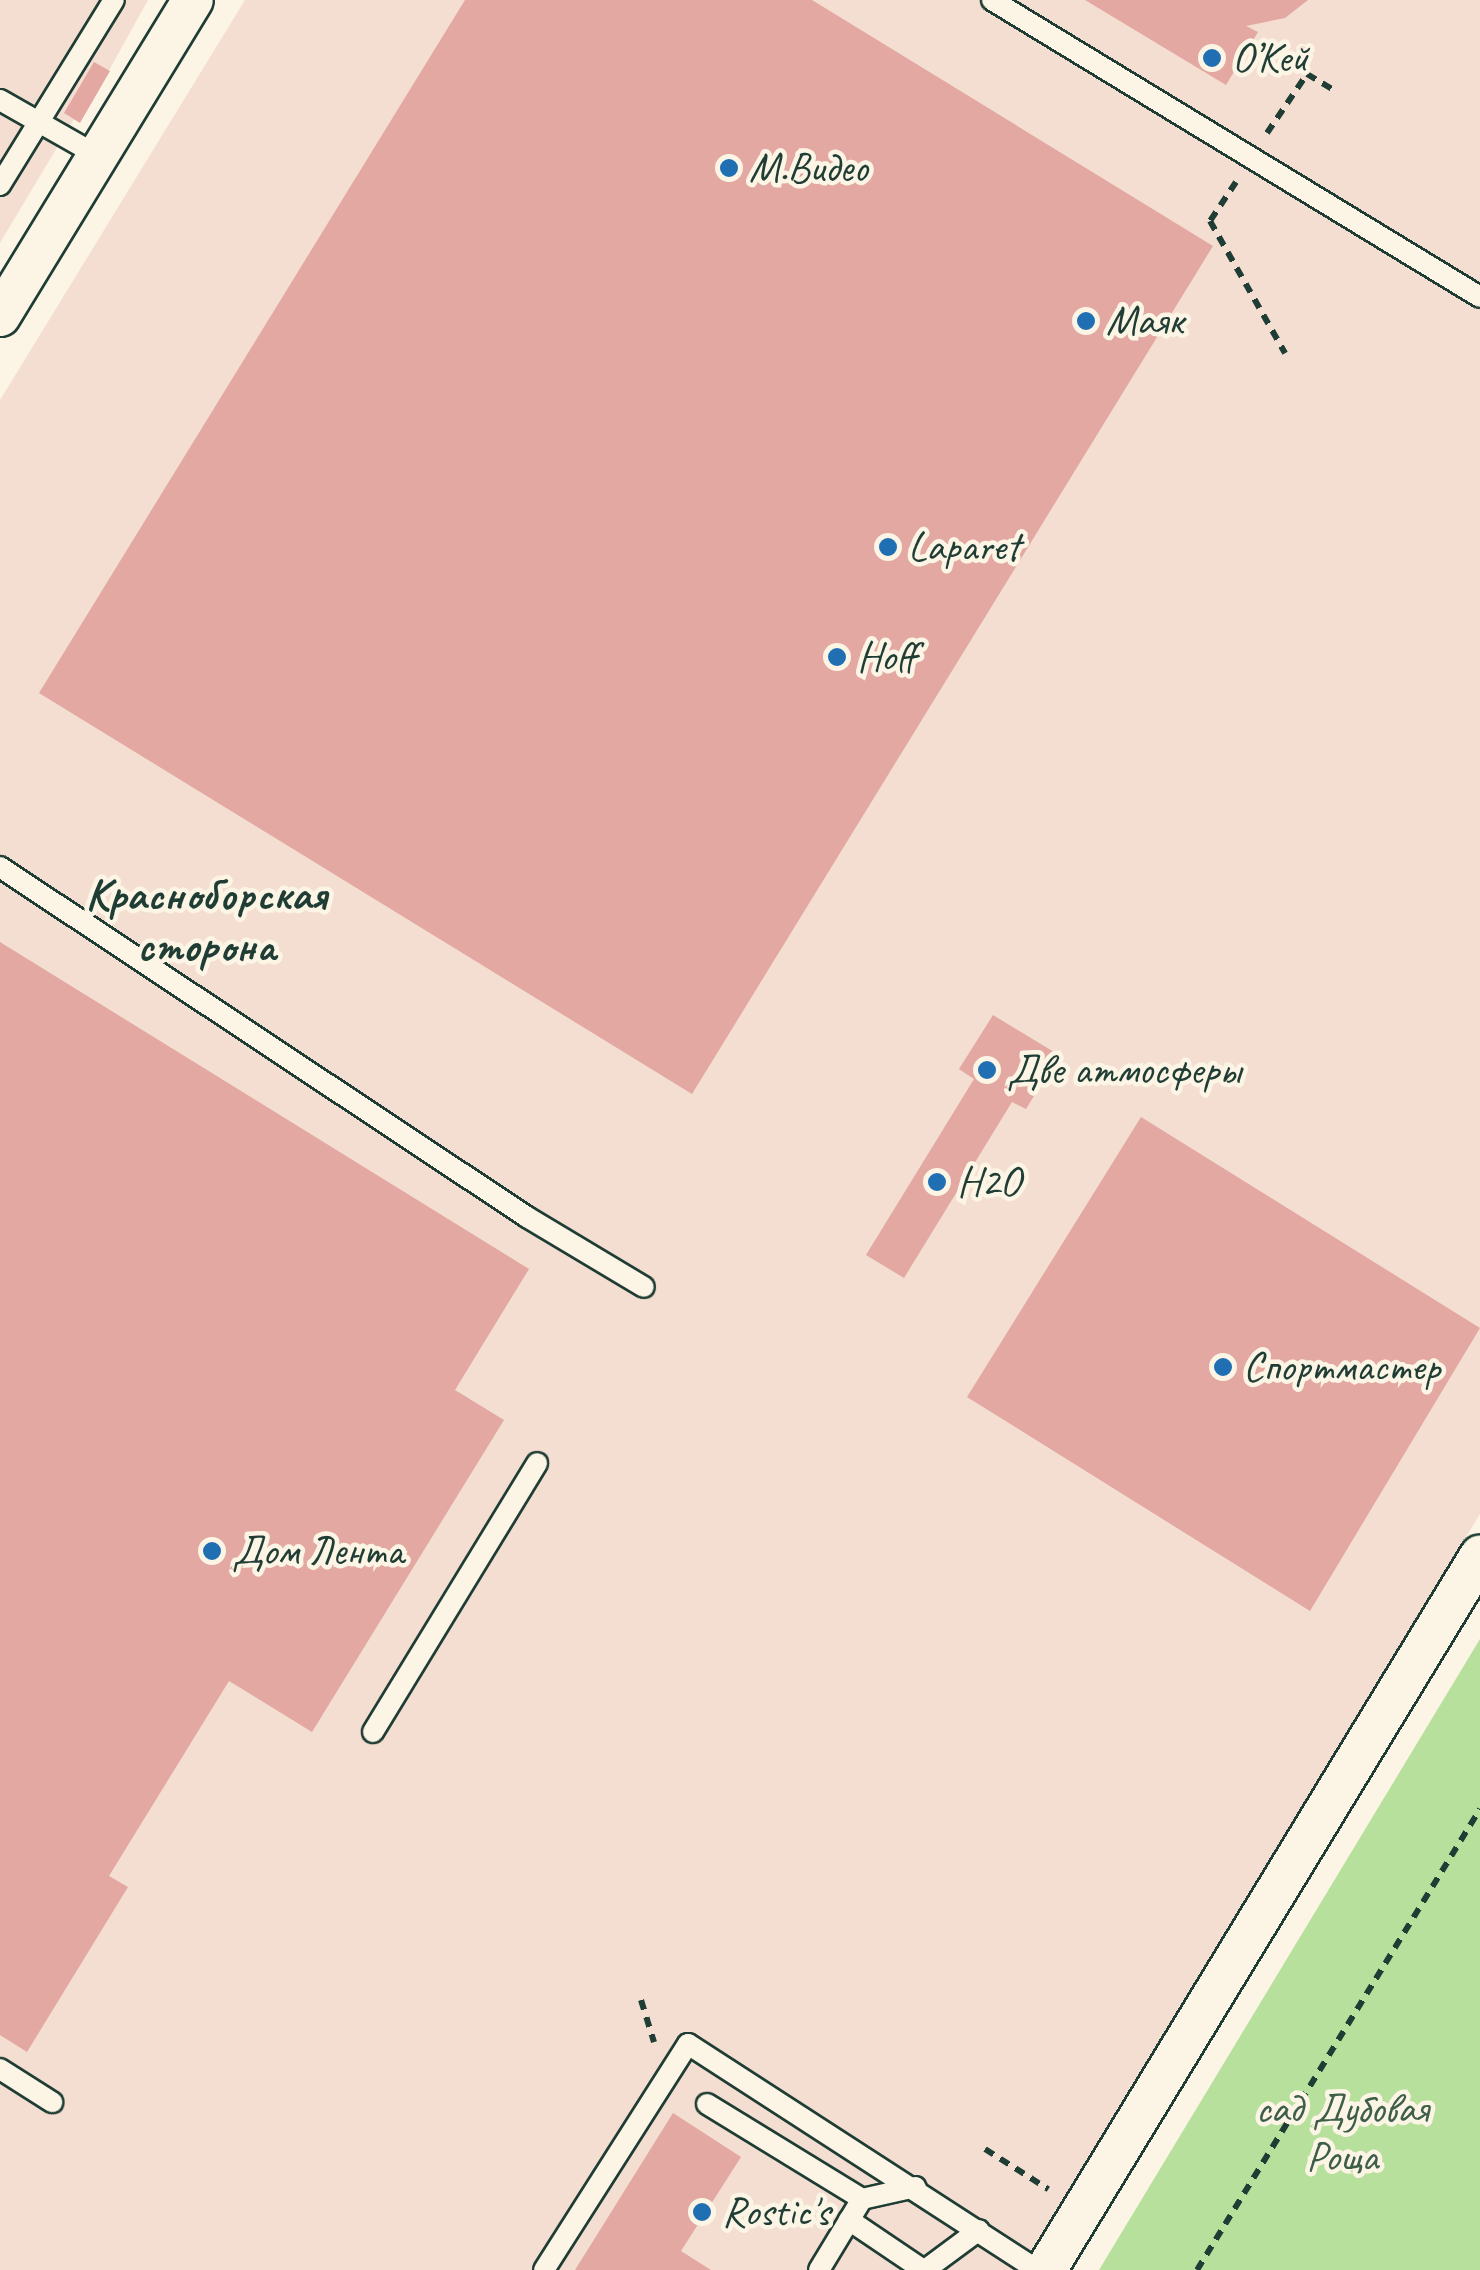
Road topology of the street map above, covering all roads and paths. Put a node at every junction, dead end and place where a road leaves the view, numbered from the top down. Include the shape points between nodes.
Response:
1 (114, 0) edge
2 (192, 0) edge
3 (992, 0) edge
4 (1337, 92) dead end
5 (0, 100) edge
6 (38, 122) junction
7 (97, 156) junction
8 (1249, 159) junction
9 (0, 184) edge
10 (1480, 298) edge
11 (0, 316) edge
12 (1285, 352) dead end
13 (0, 868) edge
14 (644, 1287) dead end
15 (537, 1463) dead end
16 (1480, 1556) edge
17 (374, 1732) dead end
18 (1480, 1809) edge
19 (0, 2069) edge
20 (52, 2102) dead end
21 (707, 2104) dead end
22 (916, 2188) junction
23 (862, 2199) junction
24 (849, 2220) junction
25 (979, 2230) junction
26 (544, 2270) edge
27 (818, 2270) edge
28 (924, 2270) edge
29 (1042, 2270) edge
30 (1197, 2270) edge

1 - 6 lane
2 - 7 street
3 - 8 lane
4 - 8 path via 1307,74
5 - 6 lane
6 - 7 lane
6 - 9 lane
7 - 11 street
8 - 10 lane
8 - 12 path via 1210,221
13 - 14 lane via 527,1217
15 - 17 lane
16 - 29 street
18 - 30 path
19 - 20 lane
21 - 23 lane
22 - 23 lane
22 - 25 lane
22 - 26 lane via 688,2044
23 - 24 lane
24 - 27 lane
24 - 28 lane
25 - 28 lane
25 - 29 lane

